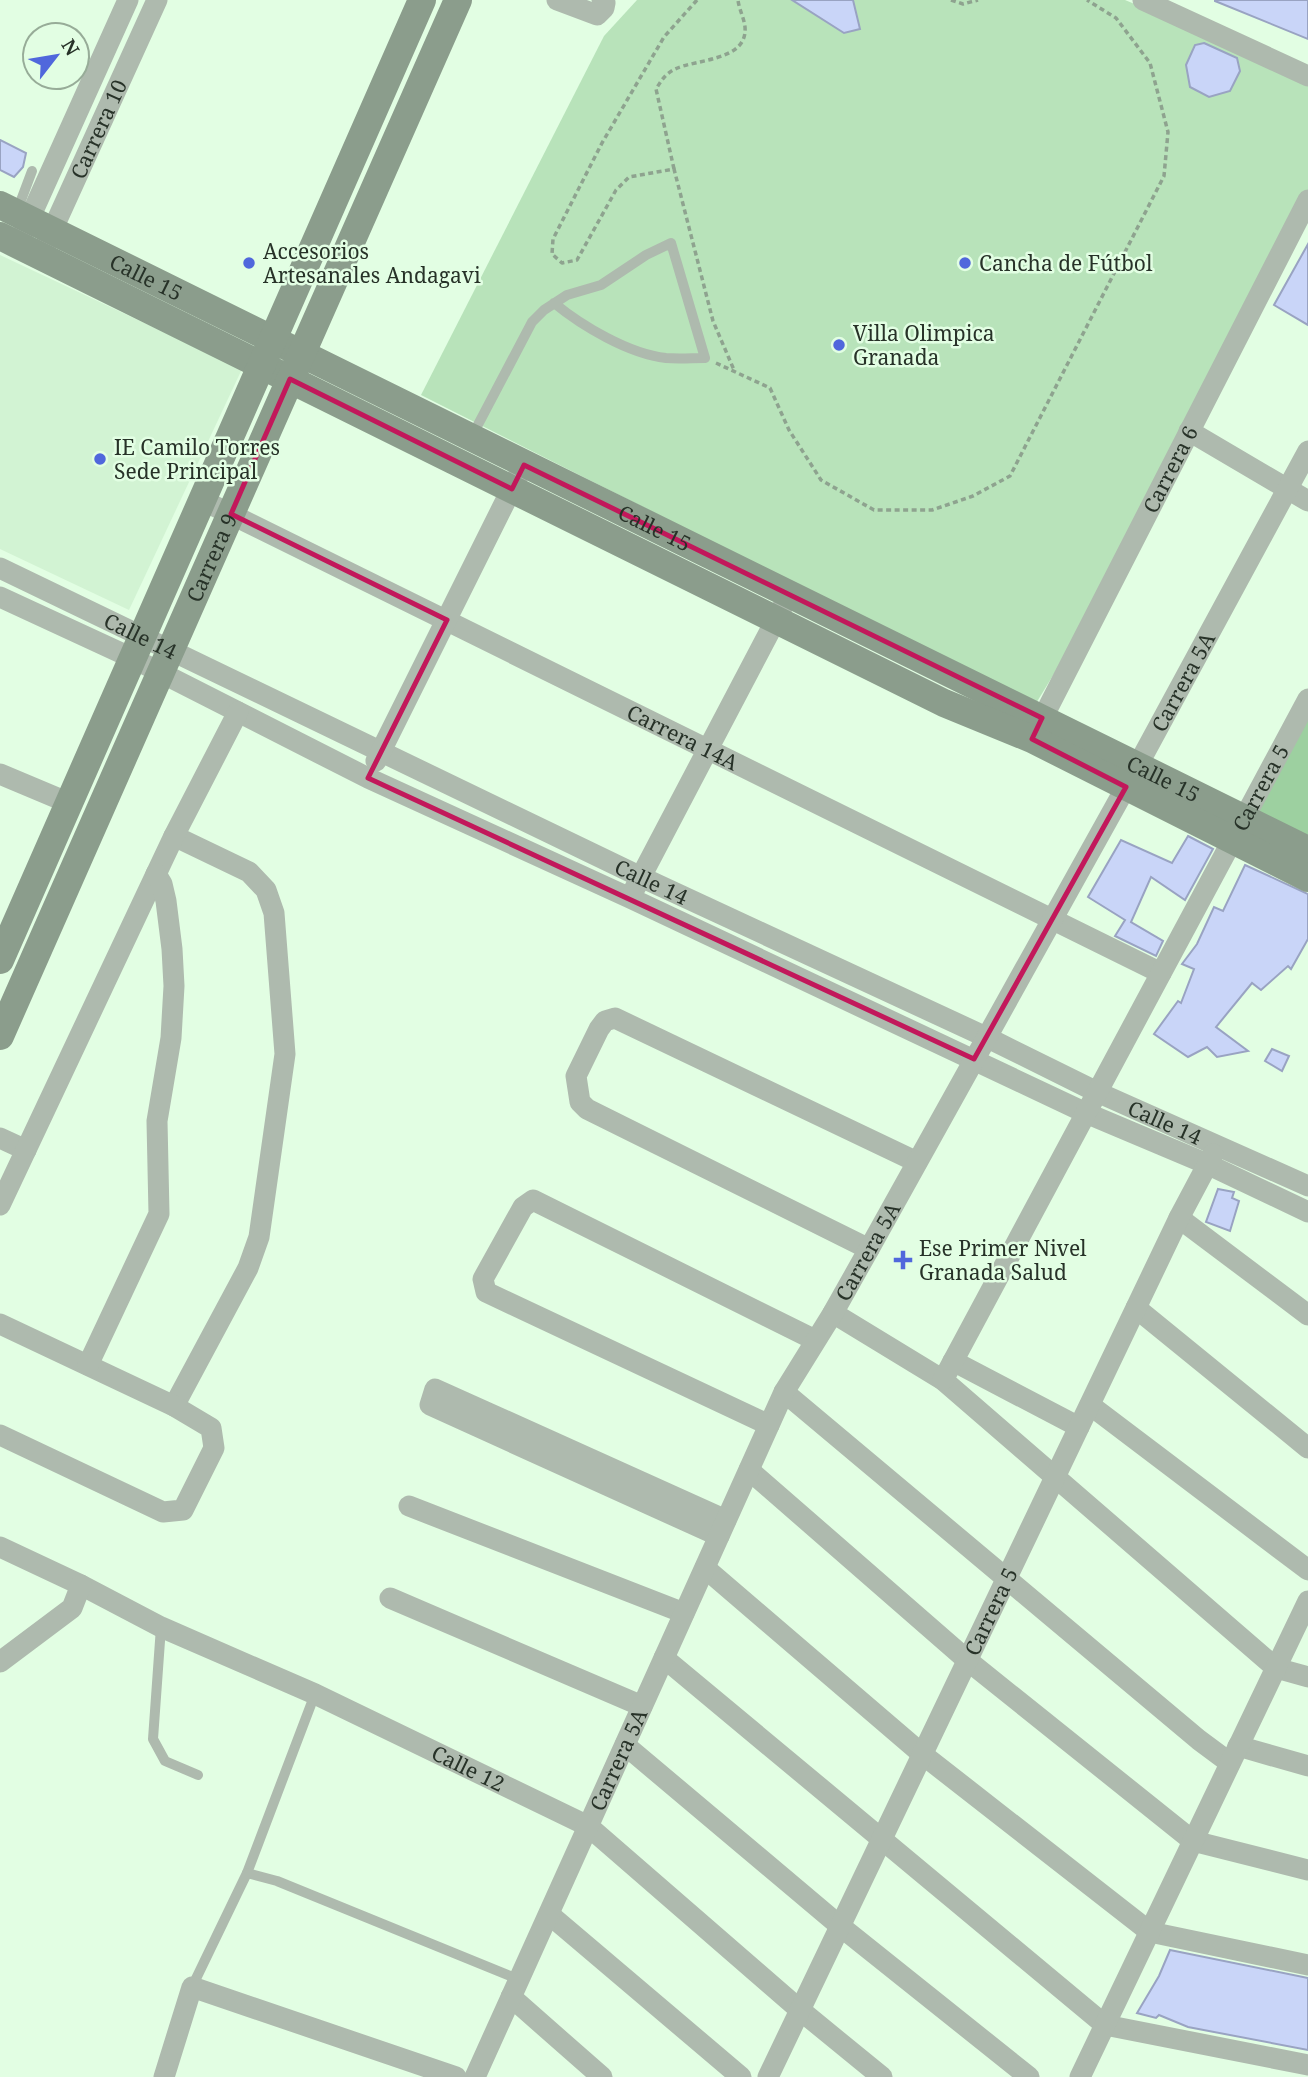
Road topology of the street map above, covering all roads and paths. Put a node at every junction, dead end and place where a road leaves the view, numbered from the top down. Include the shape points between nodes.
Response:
1 (128, 0) edge
2 (157, 0) edge
3 (422, 0) edge
4 (458, 0) edge
5 (557, 0) edge
6 (602, 0) edge
7 (697, 0) edge
8 (738, 0) edge
9 (951, 0) edge
10 (978, 0) edge
11 (1087, 0) edge
12 (1143, 0) edge
13 (1308, 76) edge
14 (674, 169) junction
15 (1308, 200) edge
16 (24, 217) edge
17 (19, 246) edge
18 (554, 303) junction
19 (267, 353) junction
20 (705, 358) junction
21 (296, 367) junction
22 (735, 372) junction
23 (1189, 431) junction
24 (471, 438) junction
25 (1308, 451) edge
26 (518, 477) junction
27 (1288, 488) junction
28 (202, 500) junction
29 (1308, 501) edge
30 (231, 514) junction
31 (0, 568) edge
32 (0, 597) edge
33 (782, 608) junction
34 (447, 620) junction
35 (138, 647) junction
36 (166, 661) junction
37 (1308, 699) edge
38 (238, 712) junction
39 (1037, 729) junction
40 (708, 749) junction
41 (382, 750) junction
42 (0, 774) edge
43 (1131, 776) junction
44 (368, 778) junction
45 (69, 803) junction
46 (1238, 829) junction
47 (174, 836) junction
48 (1308, 850) edge
49 (156, 874) junction
50 (641, 877) junction
51 (1308, 878) edge
52 (630, 898) junction
53 (1052, 919) junction
54 (0, 960) edge
55 (1161, 973) junction
56 (0, 1036) edge
57 (986, 1037) junction
58 (974, 1059) junction
59 (1097, 1092) junction
60 (1086, 1113) junction
61 (0, 1138) edge
62 (26, 1150) junction
63 (1212, 1155) junction
64 (917, 1162) junction
65 (7, 1173) edge
66 (1308, 1186) edge
67 (0, 1205) edge
68 (1308, 1212) edge
69 (1179, 1218) junction
70 (869, 1249) junction
71 (1136, 1308) junction
72 (833, 1313) junction
73 (1308, 1315) edge
74 (0, 1324) edge
75 (815, 1340) junction
76 (88, 1366) junction
77 (948, 1371) junction
78 (784, 1392) junction
79 (1090, 1405) junction
80 (174, 1406) junction
81 (769, 1425) junction
82 (1079, 1427) junction
83 (0, 1435) edge
84 (1308, 1448) edge
85 (749, 1471) junction
86 (1056, 1475) junction
87 (409, 1506) dead end
88 (722, 1528) junction
89 (0, 1548) edge
90 (705, 1568) junction
91 (1308, 1570) edge
92 (1006, 1578) junction
93 (81, 1585) junction
94 (390, 1598) dead end
95 (1308, 1601) edge
96 (684, 1613) junction
97 (161, 1628) junction
98 (664, 1658) junction
99 (967, 1660) junction
100 (0, 1662) edge
101 (1276, 1668) junction
102 (1308, 1677) edge
103 (315, 1694) junction
104 (642, 1706) junction
105 (625, 1745) junction
106 (922, 1754) junction
107 (1234, 1755) junction
108 (1308, 1766) edge
109 (198, 1775) dead end
110 (588, 1826) junction
111 (882, 1838) junction
112 (1193, 1841) junction
113 (1308, 1870) edge
114 (247, 1872) junction
115 (550, 1915) junction
116 (840, 1926) junction
117 (1150, 1932) junction
118 (1308, 1965) edge
119 (192, 1987) junction
120 (515, 1989) junction
121 (800, 2010) junction
122 (1105, 2025) junction
123 (1308, 2065) edge
124 (163, 2077) edge
125 (456, 2077) edge
126 (475, 2077) edge
127 (602, 2077) edge
128 (741, 2077) edge
129 (768, 2077) edge
130 (882, 2077) edge
131 (1029, 2077) edge
132 (1080, 2077) edge

1 - 16 street, Carrera 10 via 34,172
2 - 16 street, Carrera 10
3 - 19 street, Carrera 9
4 - 21 street, Carrera 9
5 - 6 street via 597,15 604,8
7 - 14 path via 664,37 602,143 553,239 552,254 562,263 577,260 629,177
8 - 14 path via 745,29 741,44 727,55 675,69 656,89
9 - 10 path via 963,4
11 - 22 path via 1115,18 1150,63 1168,132 1164,176 1010,475 973,496 932,510 874,510 821,480 789,430 771,388
12 - 13 street
14 - 22 path via 713,321
15 - 23 street, Carrera 6
16 - 17 street, Carrera 10
16 - 19 street, Calle 15
17 - 19 street, Calle 15
18 - 20 lane via 630,348 666,358
18 - 20 lane via 601,285 671,243
18 - 24 lane via 532,322
19 - 21 street, Calle 15
19 - 28 street, Carrera 9
20 - 22 path
21 - 24 street, Calle 15
21 - 26 street, Calle 15
21 - 30 street, Carrera 9
23 - 27 street
23 - 39 street, Carrera 6
24 - 26 street, Calle 15
25 - 27 street, Carrera 5A
26 - 33 street, Calle 15
26 - 34 street
27 - 29 street
27 - 43 street, Carrera 5A
28 - 30 street, Carrera 14A
28 - 35 street, Carrera 9
30 - 34 street, Carrera 14A
30 - 36 street, Carrera 9
31 - 35 street, Calle 14
32 - 35 street, Calle 14
33 - 39 street, Calle 15 via 956,678
33 - 40 street
34 - 40 street, Carrera 14A
34 - 41 street
35 - 36 street, Calle 14
35 - 45 street, Carrera 9
36 - 38 street, Calle 14
36 - 41 street, Calle 14
36 - 56 street, Carrera 9
37 - 46 street, Carrera 5
38 - 44 street, Calle 14
38 - 47 street
39 - 43 street, Calle 15
40 - 50 street
40 - 53 street, Carrera 14A
41 - 44 street
41 - 50 street, Calle 14
42 - 45 street
43 - 46 street, Calle 15
43 - 53 street, Carrera 5A
44 - 52 street, Calle 14
45 - 54 street, Carrera 9
46 - 48 street, Calle 15
46 - 51 street, Calle 15
46 - 55 street, Carrera 5
47 - 49 street
47 - 80 street via 249,872 266,890 274,913 285,1054 260,1237
49 - 62 street
49 - 76 street via 166,901 174,986 171,1038 157,1121 159,1214
50 - 52 street
50 - 57 street, Calle 14
52 - 58 street, Calle 14
53 - 55 street, Carrera 14A
53 - 57 street, Carrera 5A
55 - 59 street, Carrera 5
57 - 58 street, Carrera 5A
57 - 59 street, Calle 14
58 - 60 street, Calle 14
58 - 64 street, Carrera 5A
59 - 60 street, Carrera 5
59 - 63 street, Calle 14
60 - 63 street, Calle 14
60 - 77 street, Carrera 5
61 - 62 street
62 - 65 street
63 - 66 street, Calle 14
63 - 68 street, Calle 14
63 - 69 street, Carrera 5
64 - 70 street, Carrera 5A
64 - 70 street via 615,1018 605,1021 592,1040 576,1076 580,1102 587,1109
65 - 67 street
69 - 71 street, Carrera 5
69 - 73 street
70 - 72 street, Carrera 5A
71 - 79 street, Carrera 5
71 - 84 street
72 - 75 street, Carrera 5A
72 - 77 street
74 - 76 street
75 - 78 street, Carrera 5A
75 - 81 street via 533,1200 523,1208 483,1279 486,1292
76 - 80 street
77 - 82 street
77 - 86 street
78 - 81 street, Carrera 5A
78 - 92 street
79 - 82 street, Carrera 5
79 - 91 street
80 - 83 street via 211,1428 214,1448 183,1510 163,1512
81 - 85 street, Carrera 5A
82 - 86 street, Carrera 5
85 - 88 street, Carrera 5A
85 - 99 street
86 - 92 street, Carrera 5
86 - 101 street
87 - 96 street
88 - 88 street via 435,1389 430,1405
88 - 90 street, Carrera 5A
89 - 93 street, Calle 12
90 - 96 street, Carrera 5A
90 - 106 street
92 - 99 street, Carrera 5
92 - 107 street via 1199,1740
93 - 97 street, Calle 12
93 - 100 street via 72,1608
94 - 104 street
95 - 101 street
96 - 98 street, Carrera 5A
97 - 103 street, Calle 12
97 - 109 lane via 153,1739 165,1761
98 - 104 street, Carrera 5A
98 - 111 street
99 - 106 street, Carrera 5
99 - 112 street
101 - 102 street
101 - 107 street
103 - 110 street, Calle 12
103 - 114 lane
104 - 105 street, Carrera 5A
105 - 110 street, Carrera 5A
105 - 116 street
106 - 111 street, Carrera 5
106 - 117 street
107 - 108 street
107 - 112 street
110 - 115 street, Carrera 5A
110 - 121 street, Calle 12
111 - 116 street, Carrera 5
111 - 122 street
112 - 113 street
112 - 117 street
114 - 119 lane
114 - 120 lane
115 - 120 street, Carrera 5A
115 - 128 street
116 - 121 street, Carrera 5
116 - 131 street
117 - 118 street
117 - 122 street
119 - 124 street
119 - 125 street
120 - 126 street, Carrera 5A
120 - 127 street
121 - 129 street, Carrera 5
121 - 130 street, Calle 12
122 - 123 street
122 - 132 street

